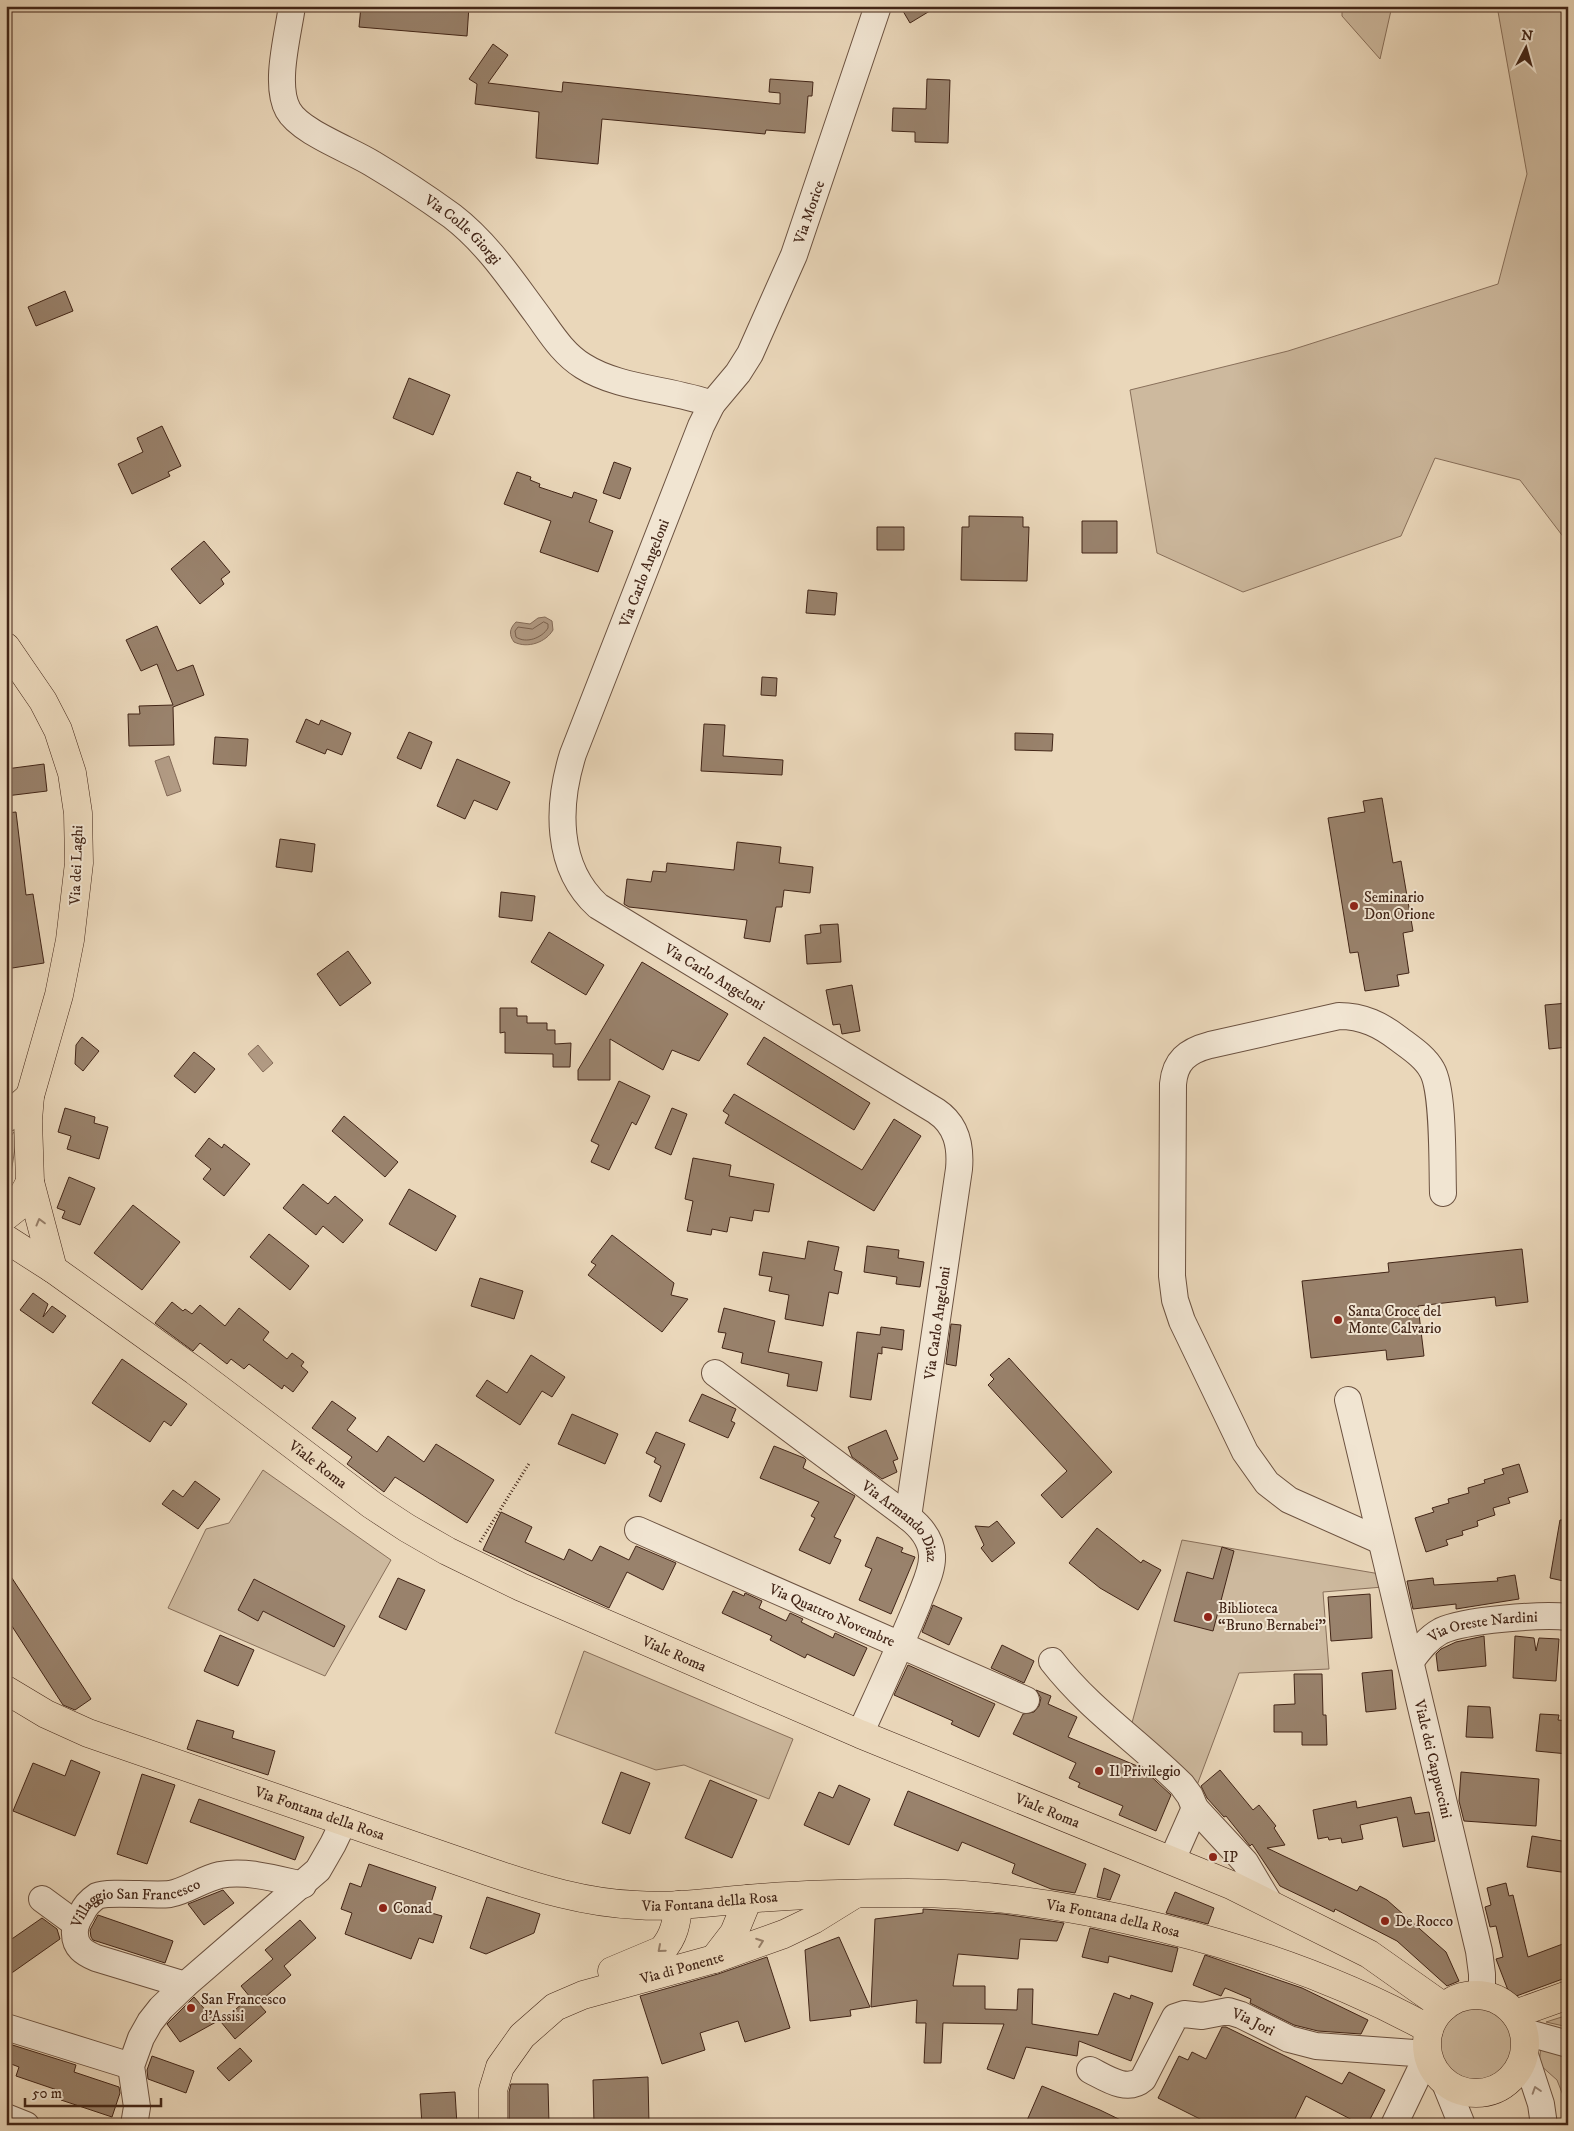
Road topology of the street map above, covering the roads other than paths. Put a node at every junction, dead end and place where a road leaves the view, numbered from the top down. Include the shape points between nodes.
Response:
1 (292, 6) edge
2 (878, 6) edge
3 (712, 404) junction
4 (6, 647) edge
5 (30, 1096) junction
6 (6, 1118) edge
7 (30, 1182) junction
8 (1443, 1192) dead end
9 (6, 1216) edge
10 (6, 1239) edge
11 (53, 1269) junction
12 (715, 1373) dead end
13 (1348, 1400) dead end
14 (908, 1517) junction
15 (638, 1530) dead end
16 (1379, 1532) junction
17 (1568, 1617) edge
18 (901, 1645) junction
19 (1052, 1661) dead end
20 (1411, 1661) junction
21 (6, 1690) edge
22 (1026, 1700) dead end
23 (860, 1734) junction
24 (1195, 1808) junction
25 (344, 1821) junction
26 (1172, 1860) junction
27 (303, 1885) junction
28 (857, 1893) junction
29 (748, 1898) junction
30 (42, 1899) dead end
31 (1270, 1904) junction
32 (678, 1905) junction
33 (76, 1924) junction
34 (714, 1959) junction
35 (185, 1985) junction
36 (1482, 1995) junction
37 (1568, 1995) edge
38 (583, 1996) junction
39 (6, 2028) edge
40 (1433, 2028) junction
41 (1522, 2034) junction
42 (1568, 2044) edge
43 (130, 2066) junction
44 (1090, 2070) dead end
45 (1445, 2083) junction
46 (6, 2117) edge
47 (26, 2125) edge
48 (134, 2125) edge
49 (493, 2125) edge
50 (1394, 2125) edge
51 (1462, 2125) edge
52 (1544, 2125) edge

1 - 3 street, Via Colle Giorgi via 282,84 285,104 295,119 310,131 382,169 466,228 494,256 565,352 581,365 612,380
2 - 3 street, Via Morice via 794,255 750,354
3 - 14 street, Via Carlo Angeloni via 573,754 562,798 564,840 579,884 598,906 936,1112 953,1129 960,1149 959,1169
4 - 5 main road, Via dei Laghi via 58,730 72,773 79,834 77,891 67,958
5 - 6 main road
5 - 7 main road, Via dei Laghi
7 - 9 main road via 16,1208
11 -> 7 main road, Via dei Laghi
8 - 16 street via 1439,1095 1432,1068 1418,1053 1376,1023 1356,1016 1339,1016 1219,1042 1192,1052 1175,1069 1172,1276 1182,1321 1244,1452 1267,1483 1289,1500
10 - 11 main road, Viale Roma
11 - 23 main road, Viale Roma via 407,1528 521,1587
12 - 14 street, Via Armando Diaz
13 - 16 street, Viale dei Cappuccini
14 - 18 street, Via Armando Diaz via 928,1539 932,1558
15 - 18 street, Via Quattro Novembre
16 - 20 street, Viale dei Cappuccini
17 - 20 street, Via Oreste Nardini via 1457,1625 1435,1635
18 - 22 street, Via Quattro Novembre
18 - 23 street, Via Armando Diaz
19 - 24 street via 1095,1709 1182,1785
20 - 36 street, Viale dei Cappuccini via 1479,1951
21 - 25 main road, Via Fontana della Rosa via 46,1714 88,1733
23 - 26 main road, Viale Roma
24 - 26 street
24 - 31 street via 1245,1862
25 - 27 street via 324,1861
25 - 32 main road, Via Fontana della Rosa via 553,1892 625,1905
26 - 31 main road, Viale Roma
27 - 33 street, Villaggio San Francesco via 231,1874 174,1893 104,1894 89,1902
27 - 35 street
28 - 29 main road, Via Fontana della Rosa
34 -> 28 main road via 804,1925
28 - 40 main road, Via Fontana della Rosa via 988,1896 1123,1918 1291,1965
29 - 32 main road, Via Fontana della Rosa
29 - 34 main road, Via di Ponente via 734,1932
30 - 33 street
31 - 40 main road, Viale Roma via 1361,1950 1396,1972
32 -> 38 main road, Via di Ponente via 675,1926 662,1950 603,1976
33 - 35 street, Villaggio San Francesco via 76,1941 88,1955
34 - 38 main road, Via di Ponente
35 - 43 street via 150,2022
36 - 40 main road via 1461,1997
36 - 41 main road via 1501,2001
37 - 41 main road
38 - 49 main road, Via di Ponente via 560,2004 547,2013 509,2053 495,2079
39 - 43 street
40 - 44 street, Via Jori via 1308,2044 1228,2011 1202,2016 1184,2014 1176,2018 1143,2079 1136,2084 1118,2083
40 - 45 main road via 1432,2066
40 - 50 street
41 - 42 street
41 - 45 main road via 1515,2075 1507,2083 1487,2092 1465,2092
52 -> 41 street
43 - 48 street via 137,2106
45 - 51 street
46 - 47 street

